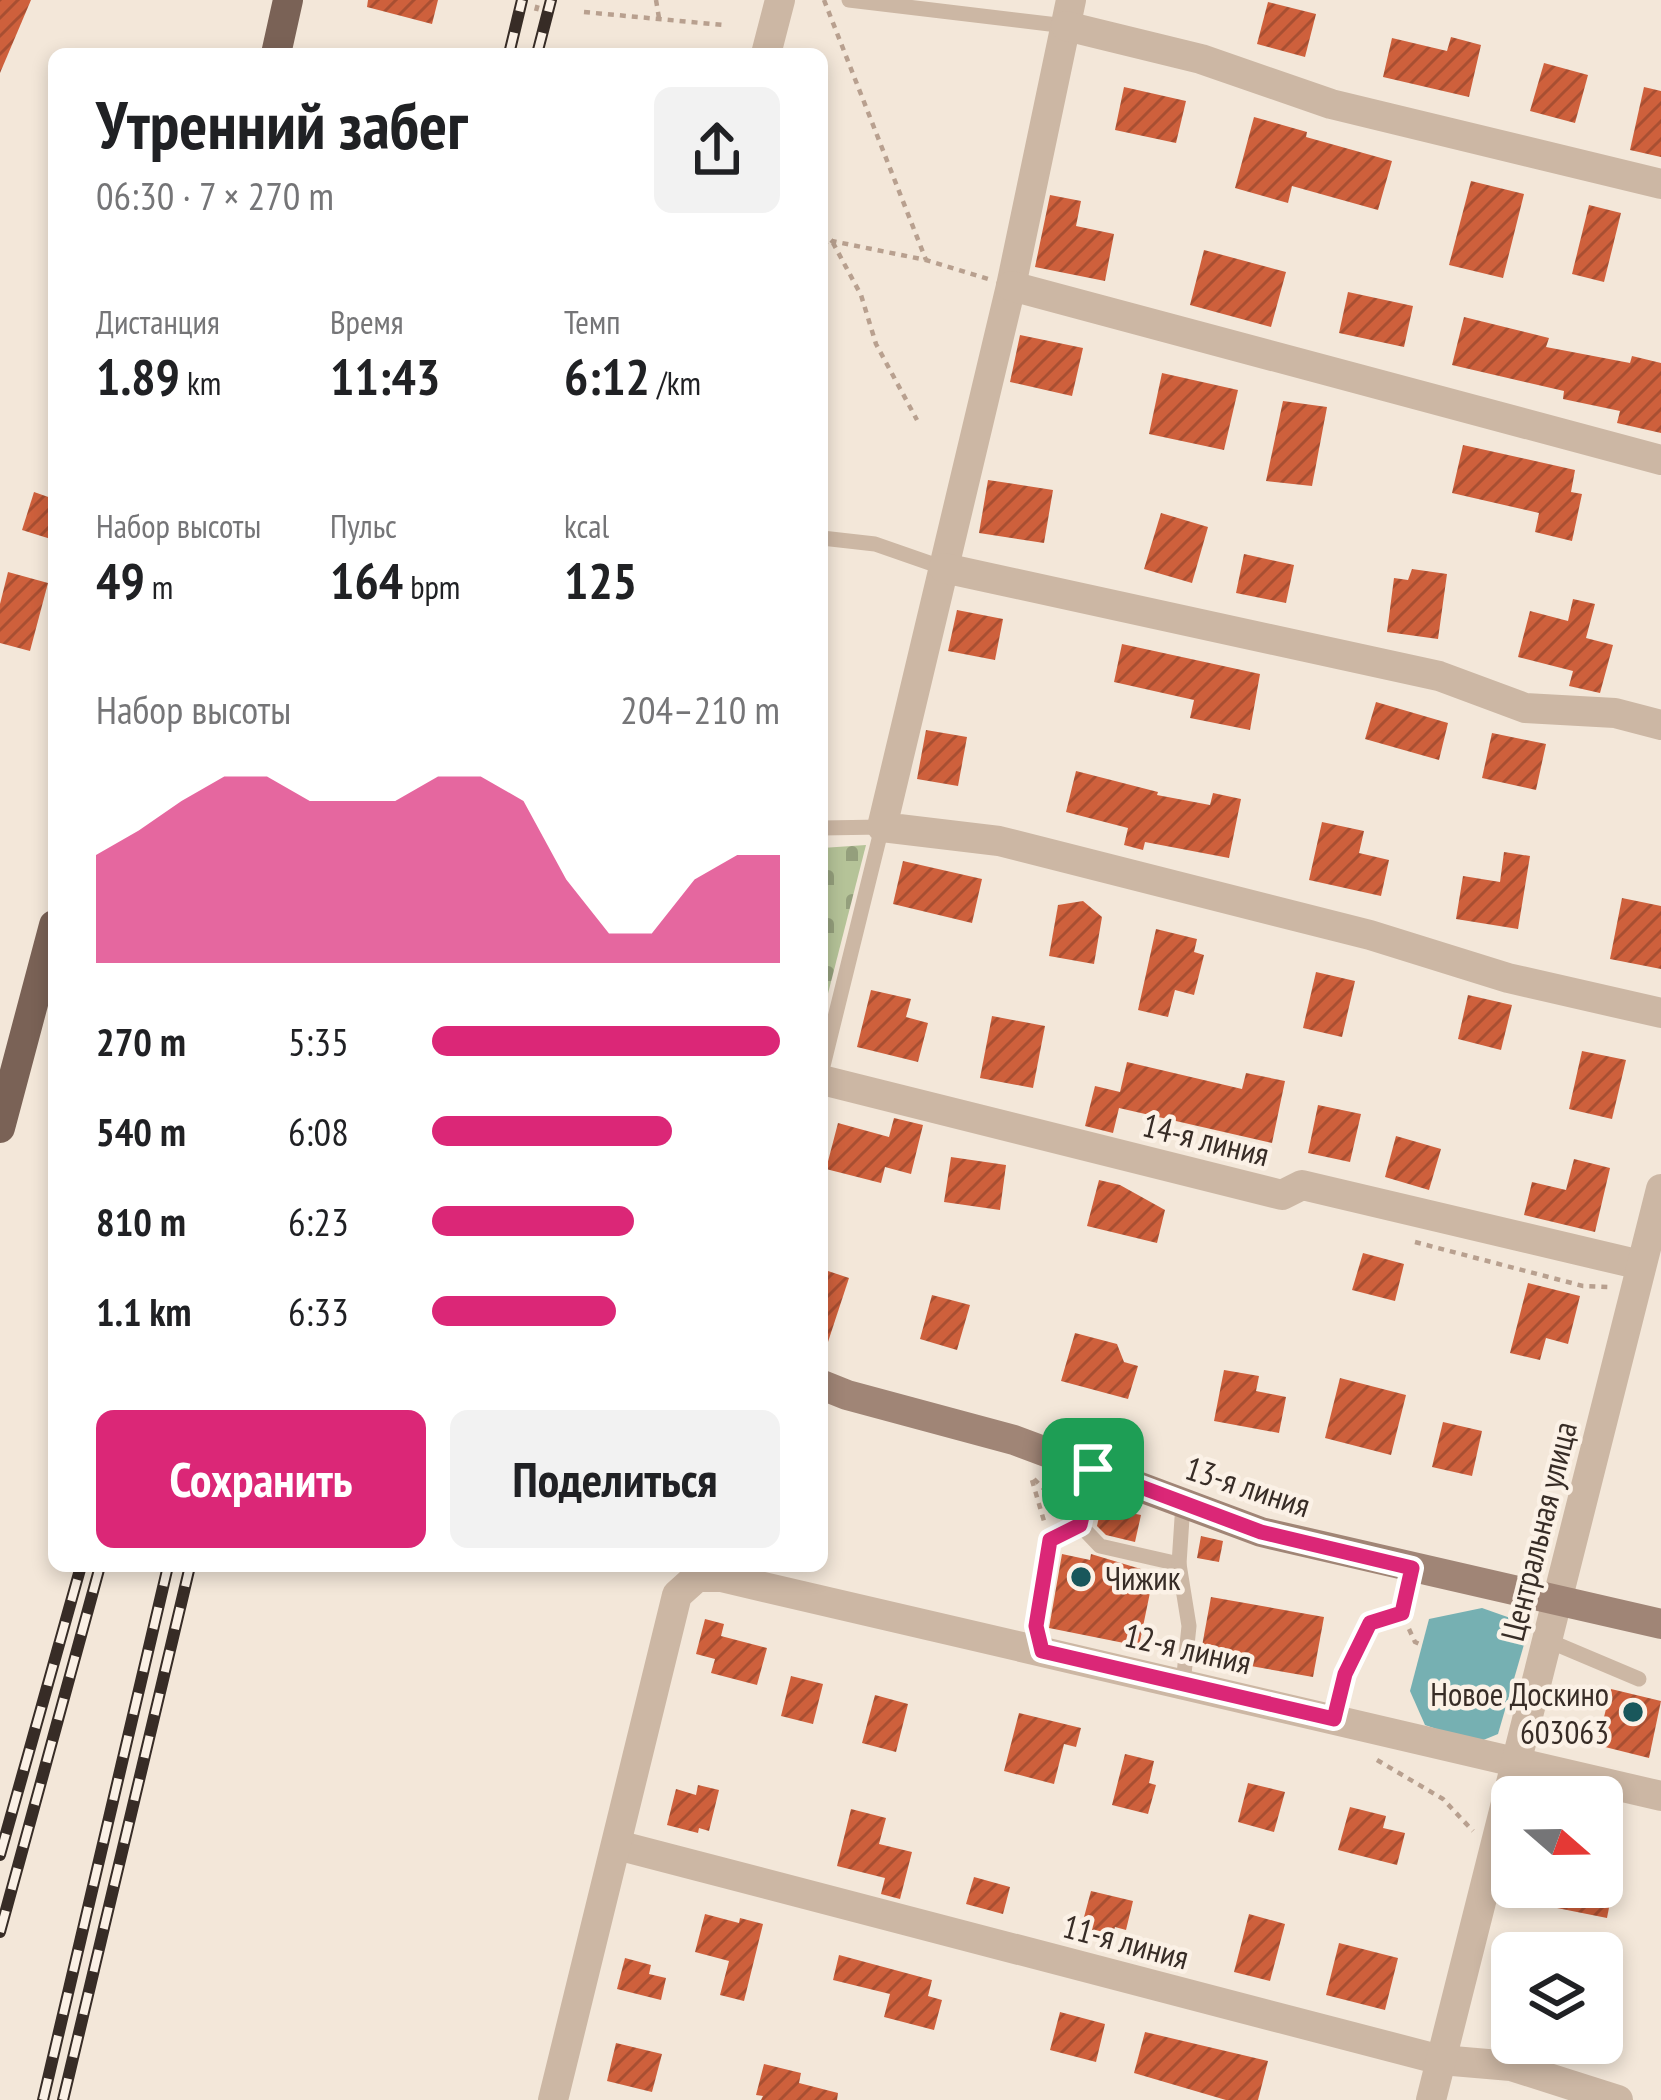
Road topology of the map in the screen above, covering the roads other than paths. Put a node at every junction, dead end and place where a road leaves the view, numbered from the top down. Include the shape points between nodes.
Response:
1 (288, 0) edge
2 (780, 0) edge
3 (849, 0) edge
4 (1069, 13) edge
5 (277, 48) edge
6 (768, 48) edge
7 (1661, 184) edge
8 (1011, 286) junction
9 (1661, 460) edge
10 (828, 539) edge
11 (944, 568) junction
12 (1661, 724) edge
13 (882, 826) junction
14 (828, 828) edge
15 (48, 948) edge
16 (1661, 1013) edge
17 (828, 1046) edge
18 (828, 1082) edge
19 (0, 1128) edge
20 (1661, 1189) edge
21 (1646, 1278) edge
22 (828, 1387) edge
23 (1093, 1469) junction
24 (1183, 1503) junction
25 (1080, 1525) junction
26 (1179, 1564) junction
27 (1412, 1568) junction
28 (714, 1573) edge
29 (1558, 1601) junction
30 (1661, 1624) edge
31 (1549, 1641) junction
32 (1042, 1651) junction
33 (1639, 1679) dead end
34 (1183, 1684) junction
35 (1334, 1719) junction
36 (1513, 1763) junction
37 (1661, 1796) edge
38 (617, 1845) junction
39 (1441, 2060) junction
40 (554, 2100) edge
41 (1431, 2100) edge
42 (1618, 2100) edge

1 - 5 main road
2 - 6 street
3 - 4 lane
4 - 7 street via 1330,104
4 - 8 street
8 - 9 street
8 - 11 street
10 - 11 lane via 875,544
11 - 12 street via 1439,676 1525,708
11 - 13 street
13 - 14 lane
13 - 16 street via 999,841
13 - 17 lane
15 - 19 main road
18 - 21 street, 14-я линия via 1282,1195 1302,1185
20 - 21 street, Центральная улица
21 - 29 street, Центральная улица
22 - 23 street, 13-я линия
23 - 24 street, 13-я линия
23 - 25 lane
24 - 26 lane
24 - 27 street, 13-я линия via 1261,1532
25 - 26 lane via 1100,1546
25 - 32 lane via 1050,1540 1036,1626
26 - 34 lane via 1189,1626
27 - 29 street, 13-я линия
27 - 35 lane via 1402,1613 1370,1623
28 - 32 street, 12-я линия
28 - 38 street via 677,1595
29 - 30 street, 13-я линия
29 - 31 street, Центральная улица
31 - 33 lane
31 - 36 street, Центральная улица
32 - 34 street, 12-я линия
34 - 35 street, 12-я линия
35 - 36 street, 12-я линия
36 - 37 street, 12-я линия
36 - 39 street, Центральная улица
38 - 39 street, 11-я линия
38 - 40 street
39 - 41 street, Центральная улица
39 - 42 street, 11-я линия via 1511,2066

